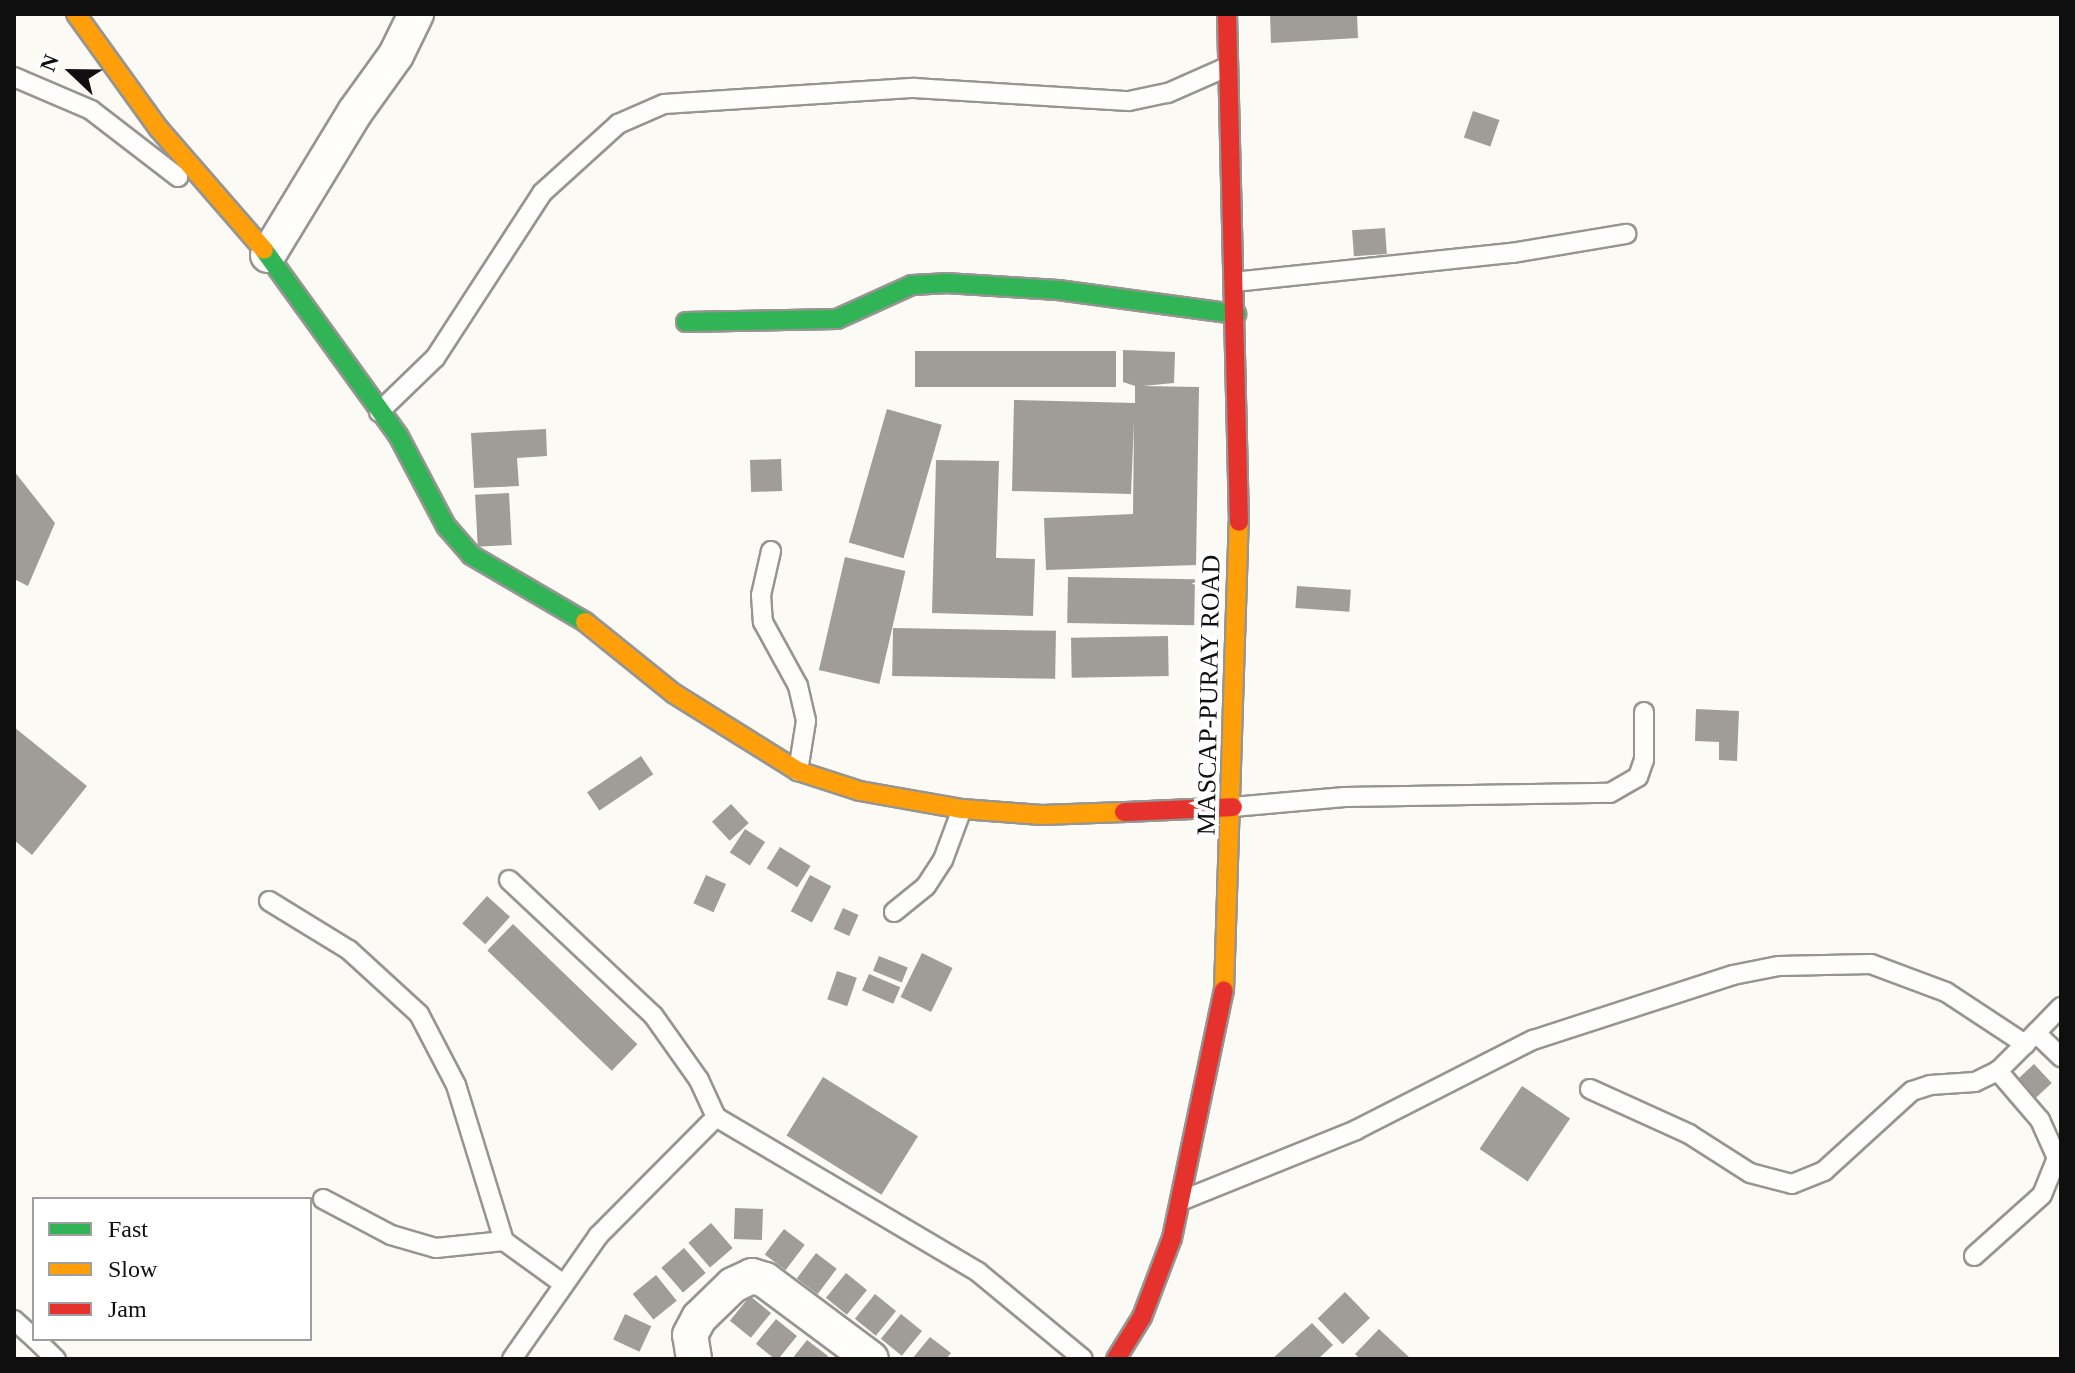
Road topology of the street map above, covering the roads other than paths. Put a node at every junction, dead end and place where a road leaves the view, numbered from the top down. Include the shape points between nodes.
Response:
1 (76, 14) edge
2 (416, 14) edge
3 (1227, 14) edge
4 (1227, 67) junction
5 (14, 77) edge
6 (238, 221) junction
7 (1626, 234) dead end
8 (268, 255) junction
9 (1234, 282) junction
10 (1236, 314) junction
11 (686, 322) dead end
12 (379, 412) junction
13 (771, 551) dead end
14 (1644, 712) dead end
15 (798, 771) junction
16 (1233, 807) junction
17 (962, 809) junction
18 (509, 880) dead end
19 (269, 901) dead end
20 (894, 912) dead end
21 (2061, 1007) edge
22 (2030, 1039) junction
23 (2061, 1057) edge
24 (1998, 1071) junction
25 (1590, 1089) dead end
26 (716, 1117) junction
27 (323, 1199) dead end
28 (1183, 1200) junction
29 (504, 1241) junction
30 (1974, 1256) dead end
31 (562, 1283) junction
32 (14, 1320) edge
33 (32, 1337) edge
34 (36, 1341) edge
35 (56, 1359) edge
36 (512, 1359) edge
37 (694, 1359) edge
38 (871, 1359) edge
39 (1083, 1359) edge
40 (1116, 1359) edge

1 - 6 street via 159,129
2 - 8 street via 396,55
3 - 4 street, MASCAP-PURAY ROAD
4 - 9 street, MASCAP-PURAY ROAD
4 - 12 lane via 1168,93 1129,101 914,88 664,104 618,124 542,193 435,358
5 - 6 lane via 91,110
6 - 8 street
7 - 9 lane via 1512,253
8 - 12 street
9 - 10 street, MASCAP-PURAY ROAD
10 - 11 street via 1058,290 945,283 912,285 837,319
10 - 16 street, MASCAP-PURAY ROAD via 1240,488
12 - 15 street via 398,435 456,543 573,612 673,693
13 - 15 lane via 761,595 763,622 798,686 806,721
14 - 16 lane via 1644,760 1638,777 1610,793 1345,797
15 - 17 street via 860,791
16 - 17 street via 1042,815
16 - 28 street, MASCAP-PURAY ROAD via 1224,995
17 - 20 lane via 935,873
18 - 26 lane via 653,1015 699,1080
19 - 29 lane via 349,950 419,1014 456,1085
21 - 22 lane
22 - 23 lane
22 - 24 lane
22 - 28 lane via 1946,992 1883,967 1829,964 1748,972 1696,984 1533,1040 1356,1130
24 - 25 lane via 1975,1082 1912,1091 1824,1171 1792,1184 1750,1173 1689,1134
24 - 30 lane via 2040,1120 2057,1158 2042,1195
26 - 31 lane via 637,1195
26 - 39 lane via 978,1272
27 - 29 lane via 391,1235 436,1248
28 - 40 street, MASCAP-PURAY ROAD via 1158,1281
29 - 31 lane
31 - 36 lane
32 - 33 lane
34 - 35 lane
37 - 38 street via 690,1335 699,1318 733,1285 752,1276 765,1280

